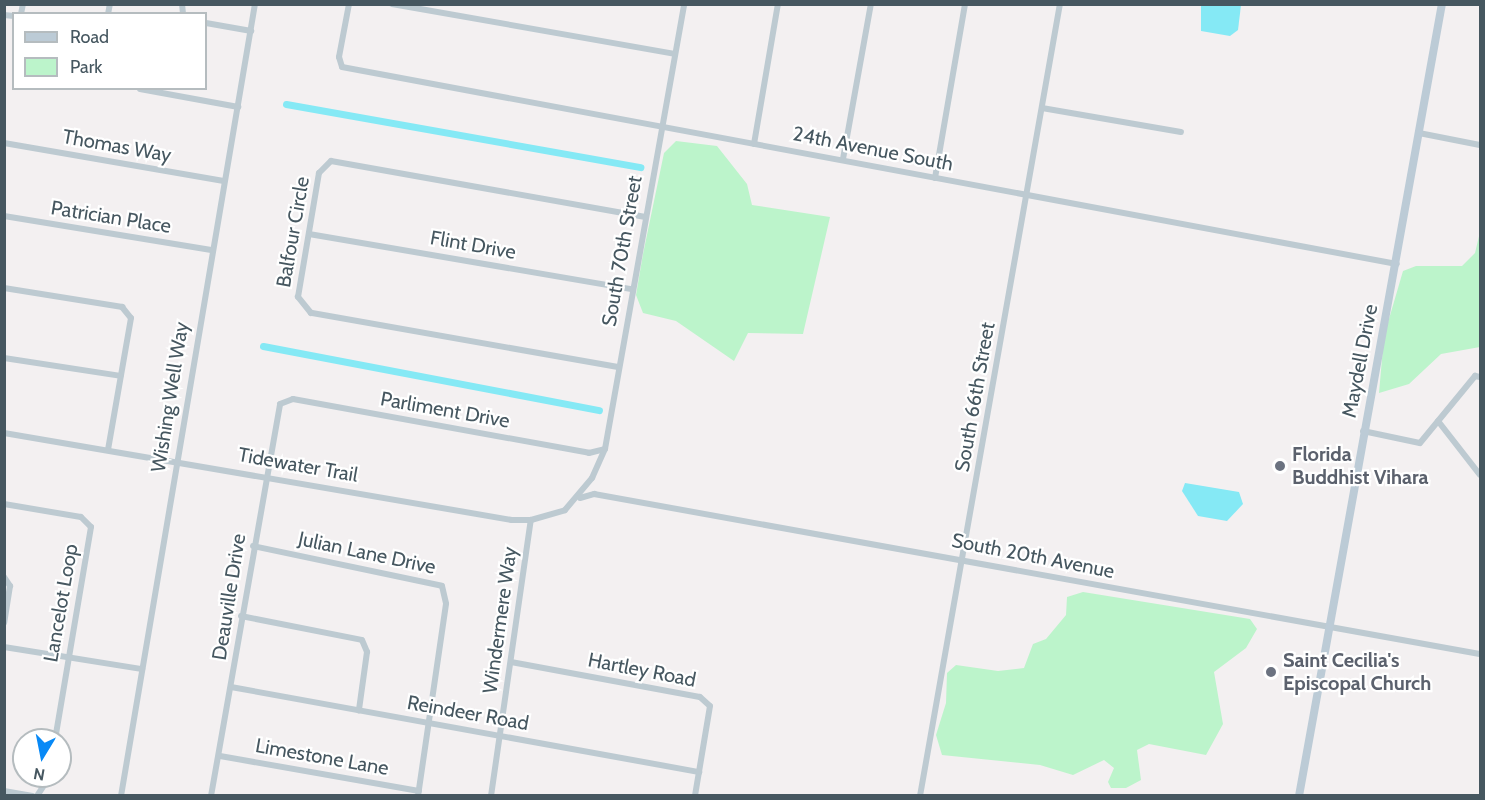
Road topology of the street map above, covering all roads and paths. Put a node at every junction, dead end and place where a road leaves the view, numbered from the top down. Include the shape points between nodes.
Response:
1 (255, 4) edge
2 (349, 4) edge
3 (392, 4) edge
4 (684, 4) edge
5 (778, 4) edge
6 (871, 4) edge
7 (965, 4) edge
8 (1060, 4) edge
9 (1442, 4) edge
10 (207, 23) edge
11 (251, 31) junction
12 (675, 54) junction
13 (146, 90) edge
14 (238, 106) junction
15 (1042, 108) junction
16 (662, 128) junction
17 (1181, 132) dead end
18 (1419, 133) junction
19 (4, 143) edge
20 (754, 144) junction
21 (1480, 145) edge
22 (843, 159) junction
23 (935, 178) junction
24 (224, 181) junction
25 (1026, 197) junction
26 (4, 216) edge
27 (644, 217) junction
28 (309, 234) junction
29 (211, 250) junction
30 (1397, 264) junction
31 (4, 288) edge
32 (631, 289) junction
33 (4, 358) edge
34 (618, 367) junction
35 (121, 376) junction
36 (1480, 377) edge
37 (280, 404) joint
38 (1438, 421) junction
39 (1363, 431) junction
40 (4, 433) edge
41 (605, 449) junction
42 (108, 450) junction
43 (177, 461) junction
44 (1480, 475) edge
45 (266, 476) junction
46 (580, 498) junction
47 (4, 504) edge
48 (531, 520) junction
49 (253, 546) junction
50 (964, 559) junction
51 (4, 577) edge
52 (241, 616) junction
53 (4, 623) edge
54 (1328, 628) junction
55 (4, 647) edge
56 (1480, 654) edge
57 (68, 658) junction
58 (511, 662) junction
59 (142, 669) junction
60 (231, 687) junction
61 (359, 710) junction
62 (429, 723) junction
63 (57, 728) edge
64 (500, 735) junction
65 (220, 756) junction
66 (699, 772) junction
67 (4, 791) edge
68 (418, 793) edge
69 (33, 795) edge
70 (121, 795) edge
71 (212, 795) edge
72 (491, 795) edge
73 (695, 795) edge
74 (920, 795) edge
75 (1299, 795) edge

1 - 11 street, Wishing Well Way
2 - 16 street, 24th Avenue South via 339,57 342,67
3 - 12 street
4 - 12 street, South 70th Street
5 - 20 street
6 - 22 street
7 - 23 street
8 - 15 street, South 66th Street
9 - 18 street, Maydell Drive
10 - 11 street
11 - 14 street, Wishing Well Way
12 - 16 street, South 70th Street
13 - 14 street
14 - 24 street, Wishing Well Way
15 - 17 street
15 - 25 street, South 66th Street
16 - 20 street, 24th Avenue South
16 - 27 street, South 70th Street
18 - 21 street
18 - 30 street, Maydell Drive
19 - 24 street, Thomas Way
20 - 22 street, 24th Avenue South
22 - 23 street, 24th Avenue South
23 - 25 street, 24th Avenue South
24 - 29 street, Wishing Well Way
25 - 30 street, 24th Avenue South
25 - 50 street, South 66th Street
26 - 29 street, Patrician Place
27 - 28 street, Balfour Circle via 332,161 320,173
27 - 32 street, South 70th Street
28 - 32 street, Flint Drive
28 - 34 street, Balfour Circle via 298,297 304,310
29 - 43 street, Wishing Well Way
30 - 39 street, Maydell Drive
31 - 35 street via 122,307 131,318
32 - 34 street, South 70th Street
33 - 35 street
34 - 41 street, South 70th Street
35 - 42 street
36 - 38 street via 1475,376
37 - 41 street, Parliment Drive via 293,399 589,453
37 - 45 street, Deauville Drive
38 - 39 street via 1420,443
38 - 44 street
39 - 54 street, Maydell Drive
40 - 42 street, Tidewater Trail
41 - 46 street, South 70th Street
42 - 43 street, Tidewater Trail
43 - 45 street, Tidewater Trail
43 - 59 street, Wishing Well Way
45 - 48 street, Tidewater Trail
45 - 49 street, Deauville Drive
46 - 48 street, Tidewater Trail via 565,510
46 - 50 street, South 20th Avenue via 594,494
47 - 57 street, Lancelot Loop via 81,517 91,527
48 - 58 street, Windermere Way
49 - 52 street, Deauville Drive
49 - 62 street, Julian Lane Drive via 442,586 446,604
50 - 54 street, South 20th Avenue
50 - 74 street, South 66th Street
51 - 53 street via 10,586
52 - 60 street, Deauville Drive
52 - 61 street via 362,640 368,652
54 - 56 street, South 20th Avenue
54 - 75 street, Maydell Drive
55 - 57 street
57 - 59 street
57 - 63 street, Lancelot Loop
58 - 64 street, Windermere Way
58 - 66 street, Hartley Road via 700,697 710,706
59 - 70 street, Wishing Well Way
60 - 61 street, Reindeer Road
60 - 65 street, Deauville Drive
61 - 62 street, Reindeer Road
62 - 64 street, Reindeer Road
62 - 68 street, Julian Lane Drive
64 - 66 street, Reindeer Road
64 - 72 street, Windermere Way
65 - 68 street, Limestone Lane
65 - 71 street, Deauville Drive
66 - 73 street, Hartley Road
67 - 69 street

